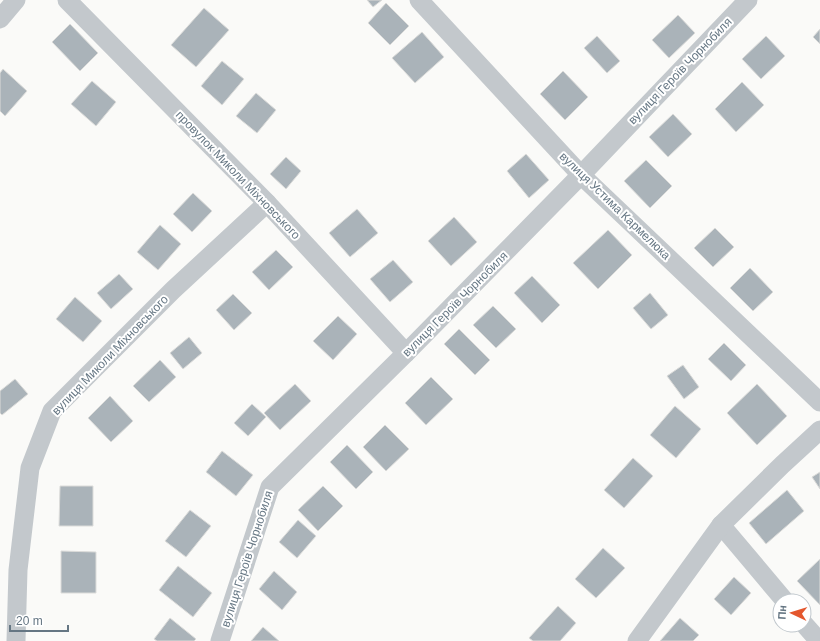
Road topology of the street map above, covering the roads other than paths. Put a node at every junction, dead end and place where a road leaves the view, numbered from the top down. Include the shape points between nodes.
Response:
1 (16, 0) edge
2 (68, 0) edge
3 (419, 0) edge
4 (748, 0) edge
5 (0, 19) edge
6 (581, 175) junction
7 (267, 203) junction
8 (406, 353) junction
9 (820, 402) edge
10 (820, 430) edge
11 (721, 525) junction
12 (778, 593) edge
13 (811, 633) edge
14 (16, 641) edge
15 (220, 641) edge
16 (637, 641) edge
17 (818, 641) edge

1 - 5 street
2 - 7 street, провулок Миколи Міхновського
3 - 6 street, вулиця Устима Кармелюка
4 - 6 street, вулиця Героїв Чорнобиля
6 - 8 street, вулиця Героїв Чорнобиля
6 - 9 street, вулиця Устима Кармелюка
7 - 8 street, провулок Миколи Міхновського
7 - 14 street, вулиця Миколи Міхновського via 173,290 52,411 30,468 18,570
8 - 15 street, вулиця Героїв Чорнобиля via 270,487
10 - 11 street
11 - 12 street
11 - 16 street
13 - 17 street

